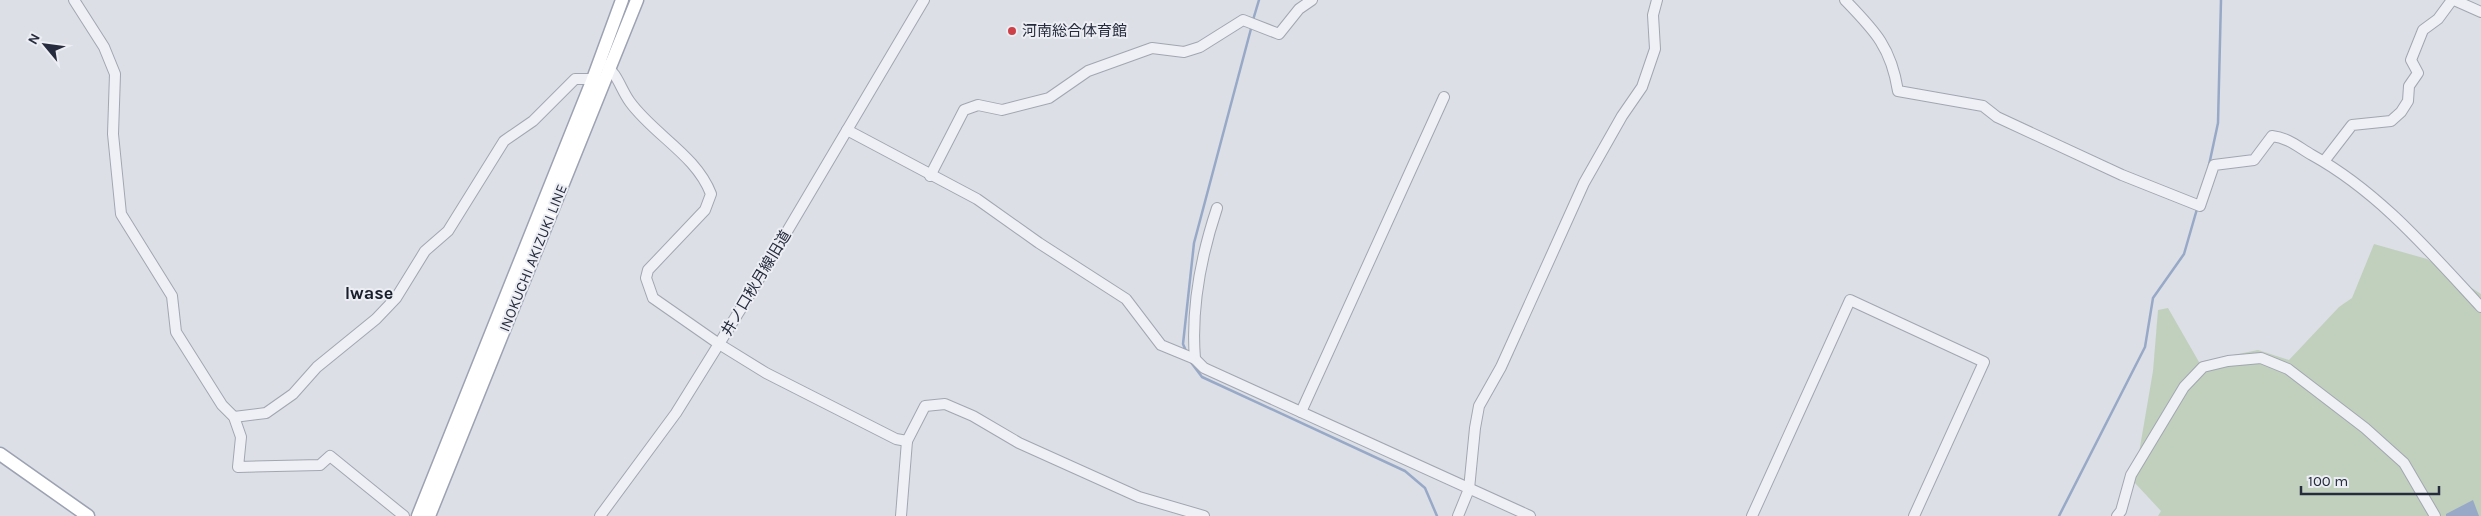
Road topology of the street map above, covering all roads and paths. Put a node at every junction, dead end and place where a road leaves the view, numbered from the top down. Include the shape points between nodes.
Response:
1 (74, 0) edge
2 (622, 0) edge
3 (637, 0) edge
4 (924, 0) edge
5 (1312, 0) edge
6 (1657, 0) edge
7 (1845, 0) edge
8 (2453, 0) edge
9 (2481, 12) edge
10 (599, 60) junction
11 (611, 68) junction
12 (593, 79) junction
13 (1444, 98) dead end
14 (847, 130) junction
15 (2325, 160) junction
16 (930, 176) junction
17 (1217, 208) dead end
18 (2481, 307) edge
19 (719, 344) junction
20 (1195, 359) junction
21 (1301, 412) junction
22 (234, 416) junction
23 (907, 441) junction
24 (0, 454) edge
25 (1469, 489) junction
26 (88, 516) edge
27 (404, 516) edge
28 (418, 516) edge
29 (429, 516) edge
30 (600, 516) edge
31 (901, 516) edge
32 (1204, 516) edge
33 (1458, 516) edge
34 (1530, 516) edge
35 (1752, 516) edge
36 (1914, 516) edge
37 (2117, 516) edge
38 (2435, 516) edge

1 - 22 street via 104,47 115,74 113,134 121,214 172,296 176,332 222,405
2 - 10 main road, INOKUCHI AKIZUKI LINE
3 - 11 main road, INOKUCHI AKIZUKI LINE
4 - 14 street, 井ノ口秋月線旧道
5 - 16 street via 1299,9 1279,34 1243,20 1200,47 1184,52 1152,48 1088,71 1049,98 1002,110 978,105 964,110
6 - 25 street via 1653,15 1655,49 1642,87 1584,183 1501,367 1479,406
7 - 15 street via 1877,34 1894,66 1898,91 1983,106 1997,116 2122,175 2200,206 2214,165 2254,160 2272,136 2286,138
8 - 9 street
8 - 15 street via 2438,19 2423,30 2411,60 2418,73 2409,86 2408,101 2401,112 2391,121 2352,125
10 - 11 street
10 - 12 main road, INOKUCHI AKIZUKI LINE
11 - 19 street via 628,100 643,119 706,179 712,194 705,210 648,270 646,278 653,298
11 - 29 main road, INOKUCHI AKIZUKI LINE
12 - 22 street via 575,79 533,121 504,141 448,231 425,251 396,298 376,319 317,367 293,394 266,413
12 - 28 main road, INOKUCHI AKIZUKI LINE
13 - 21 street
14 - 16 street
14 - 19 street, 井ノ口秋月線旧道
15 - 18 street via 2378,200
16 - 20 street via 977,199 1039,244 1126,299 1161,344
17 - 20 street via 1204,248 1193,337
19 - 23 street, 井ノ口秋月線旧道 via 774,377 896,439
19 - 30 street via 676,413
20 - 21 street via 1204,368
21 - 25 street
22 - 27 street via 241,437 238,467 320,465 330,456
23 - 31 street
23 - 32 street via 925,406 945,404 1019,443 1139,497
24 - 26 main road
25 - 33 street
25 - 34 street
35 - 36 street via 1850,300 1984,362
37 - 38 street via 2131,475 2184,386 2203,368 2228,361 2261,358 2288,369 2365,428 2404,463

